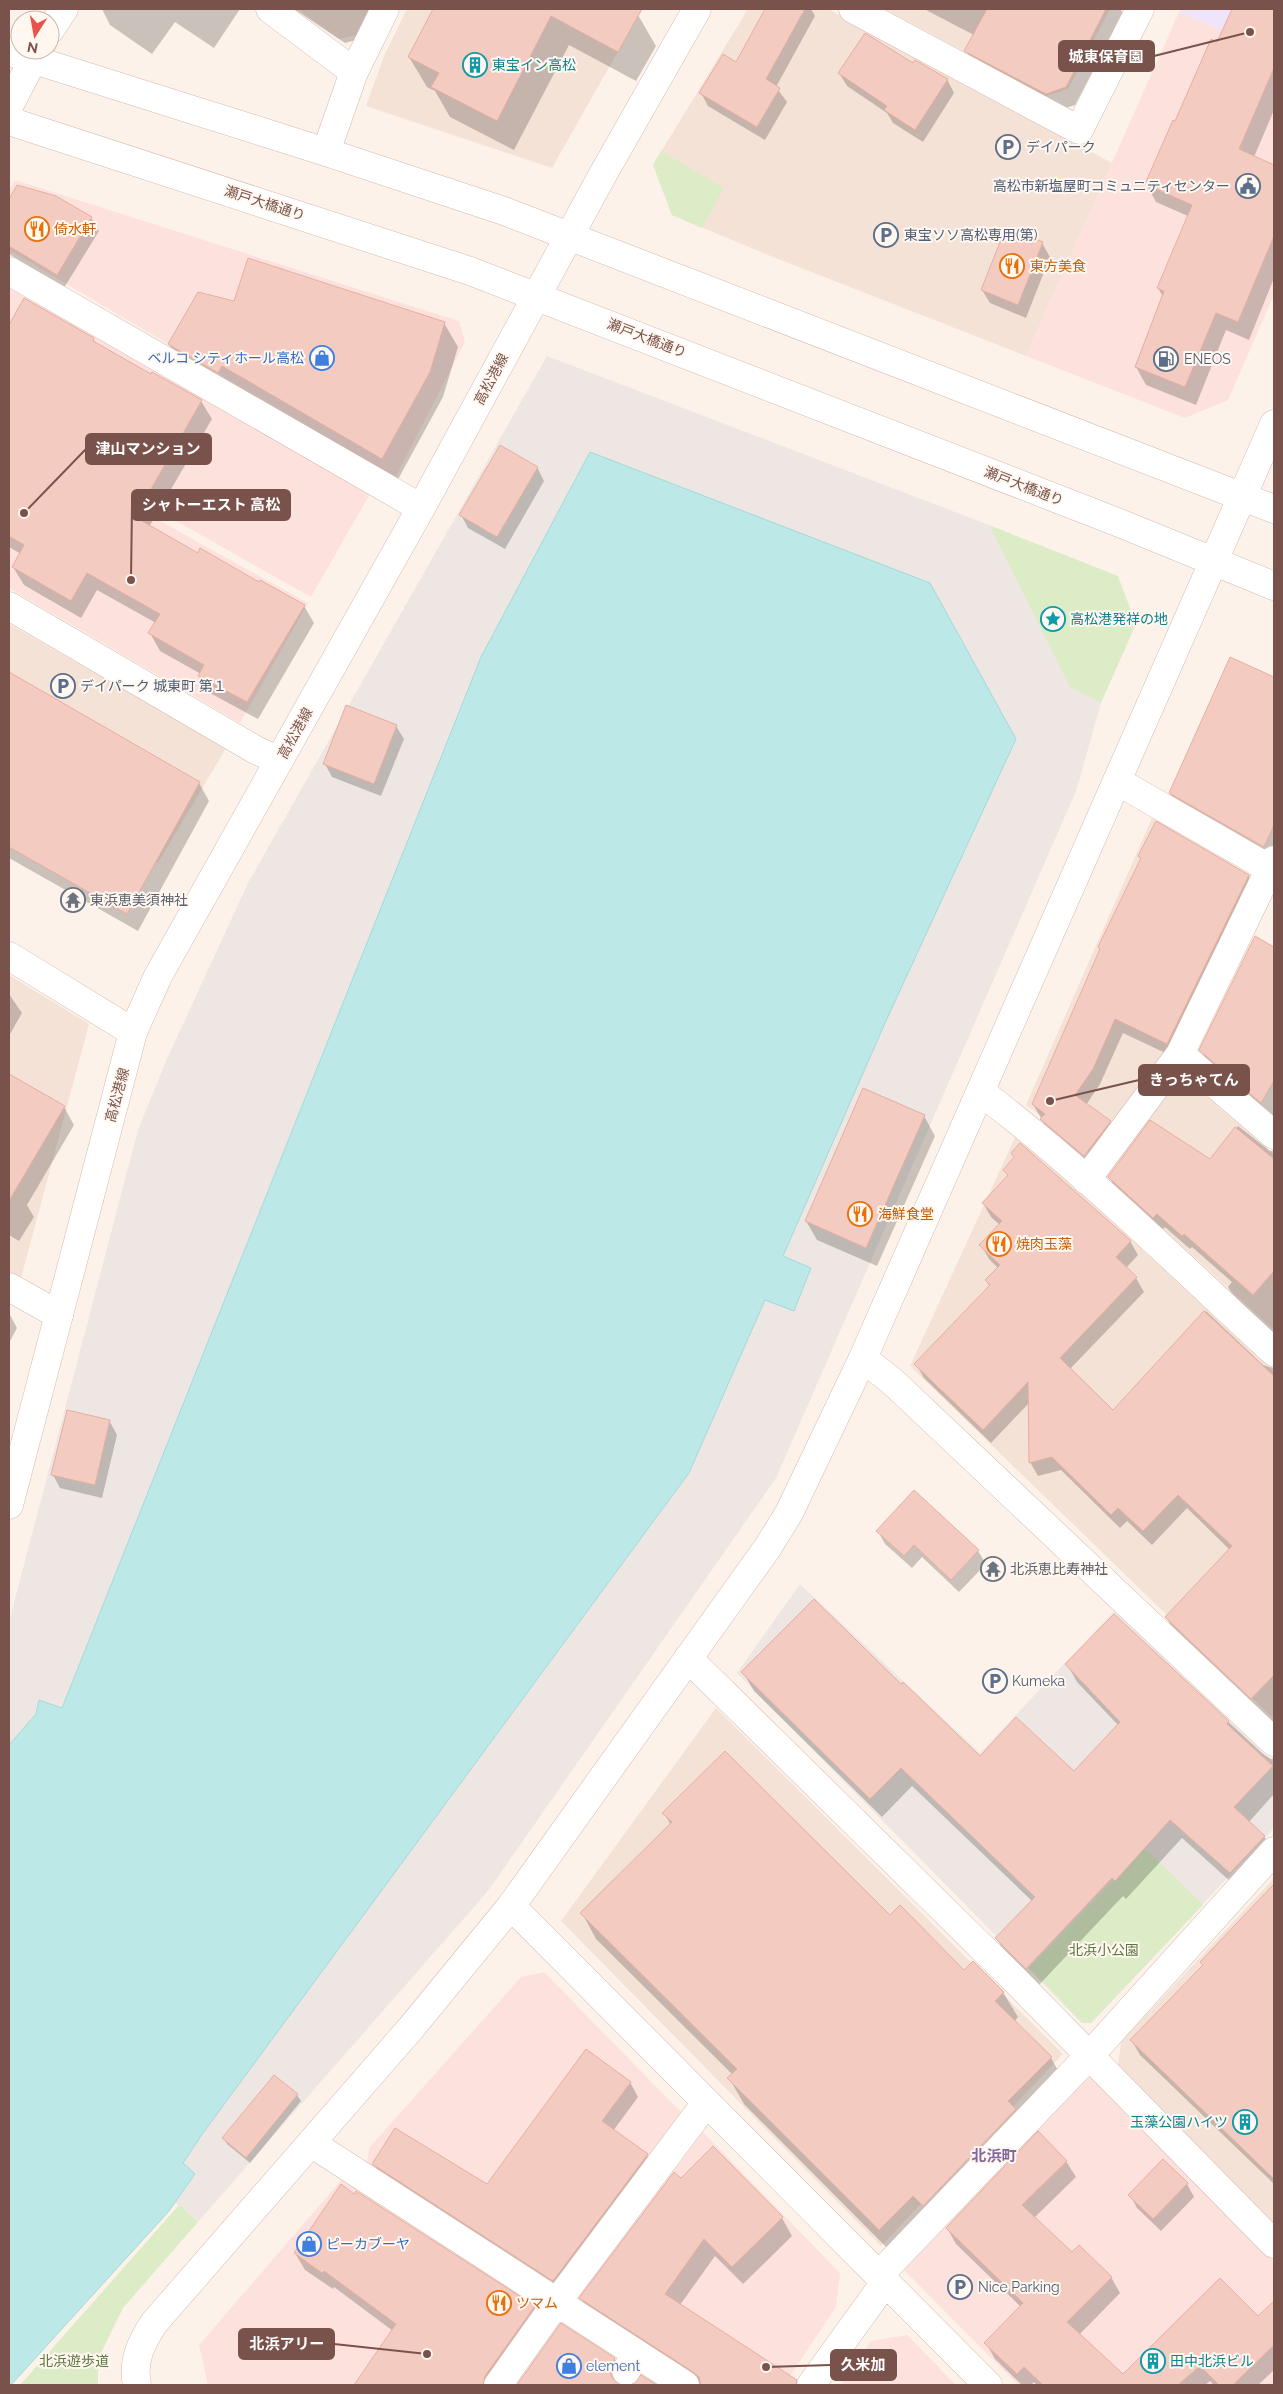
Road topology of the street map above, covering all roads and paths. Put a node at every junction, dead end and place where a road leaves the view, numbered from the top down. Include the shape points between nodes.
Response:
1 (270, 9) edge
2 (385, 9) edge
3 (697, 9) edge
4 (853, 9) edge
5 (1140, 9) edge
6 (24, 60) edge
7 (47, 60) edge
8 (354, 72) junction
9 (9, 106) edge
10 (9, 121) edge
11 (326, 152) junction
12 (571, 236) junction
13 (9, 272) edge
14 (538, 297) junction
15 (1274, 424) edge
16 (1242, 497) junction
17 (421, 508) junction
18 (1274, 509) edge
19 (1214, 562) junction
20 (1274, 586) edge
21 (9, 606) edge
22 (279, 761) junction
23 (1117, 781) junction
24 (1273, 866) edge
25 (9, 956) edge
26 (133, 1032) junction
27 (1180, 1054) junction
28 (981, 1092) junction
29 (1274, 1135) edge
30 (1086, 1180) junction
31 (9, 1287) edge
32 (59, 1315) junction
33 (1274, 1352) edge
34 (863, 1358) junction
35 (9, 1505) edge
36 (688, 1658) junction
37 (1274, 1742) edge
38 (1274, 1851) edge
39 (511, 1906) junction
40 (1089, 2056) junction
41 (706, 2104) junction
42 (311, 2143) junction
43 (1274, 2244) edge
44 (883, 2277) junction
45 (557, 2302) junction
46 (137, 2385) edge
47 (498, 2385) edge
48 (685, 2385) edge
49 (811, 2385) edge
50 (988, 2385) edge

1 - 8 street
2 - 8 street
3 - 12 street, 高松港線
4 - 5 street via 1079,130
6 - 9 street
7 - 11 street
8 - 11 street
10 - 14 street, 瀬戸大橋通り via 470,271
11 - 12 street
12 - 14 street, 高松港線
12 - 16 street
13 - 17 street
14 - 17 street, 高松港線
14 - 19 street, 瀬戸大橋通り
15 - 16 street
16 - 18 street
16 - 19 street
17 - 22 street, 高松港線
19 - 20 street, 瀬戸大橋通り
19 - 23 street
21 - 22 street
22 - 26 street, 高松港線 via 158,976
23 - 24 street
23 - 28 street
24 - 27 street
25 - 26 street
26 - 32 street, 高松港線
27 - 29 street
27 - 30 street
28 - 30 street
28 - 34 street
30 - 33 street
31 - 32 street
32 - 35 street, 高松港線
34 - 36 street via 789,1513
34 - 37 street via 894,1383
36 - 39 street
36 - 40 street
38 - 40 street
39 - 41 street
39 - 42 street
40 - 43 street
40 - 44 street
41 - 44 street
41 - 45 street
42 - 45 street
42 - 46 street via 154,2323 141,2344 134,2372
44 - 49 street
44 - 50 street
45 - 47 street
45 - 48 street

